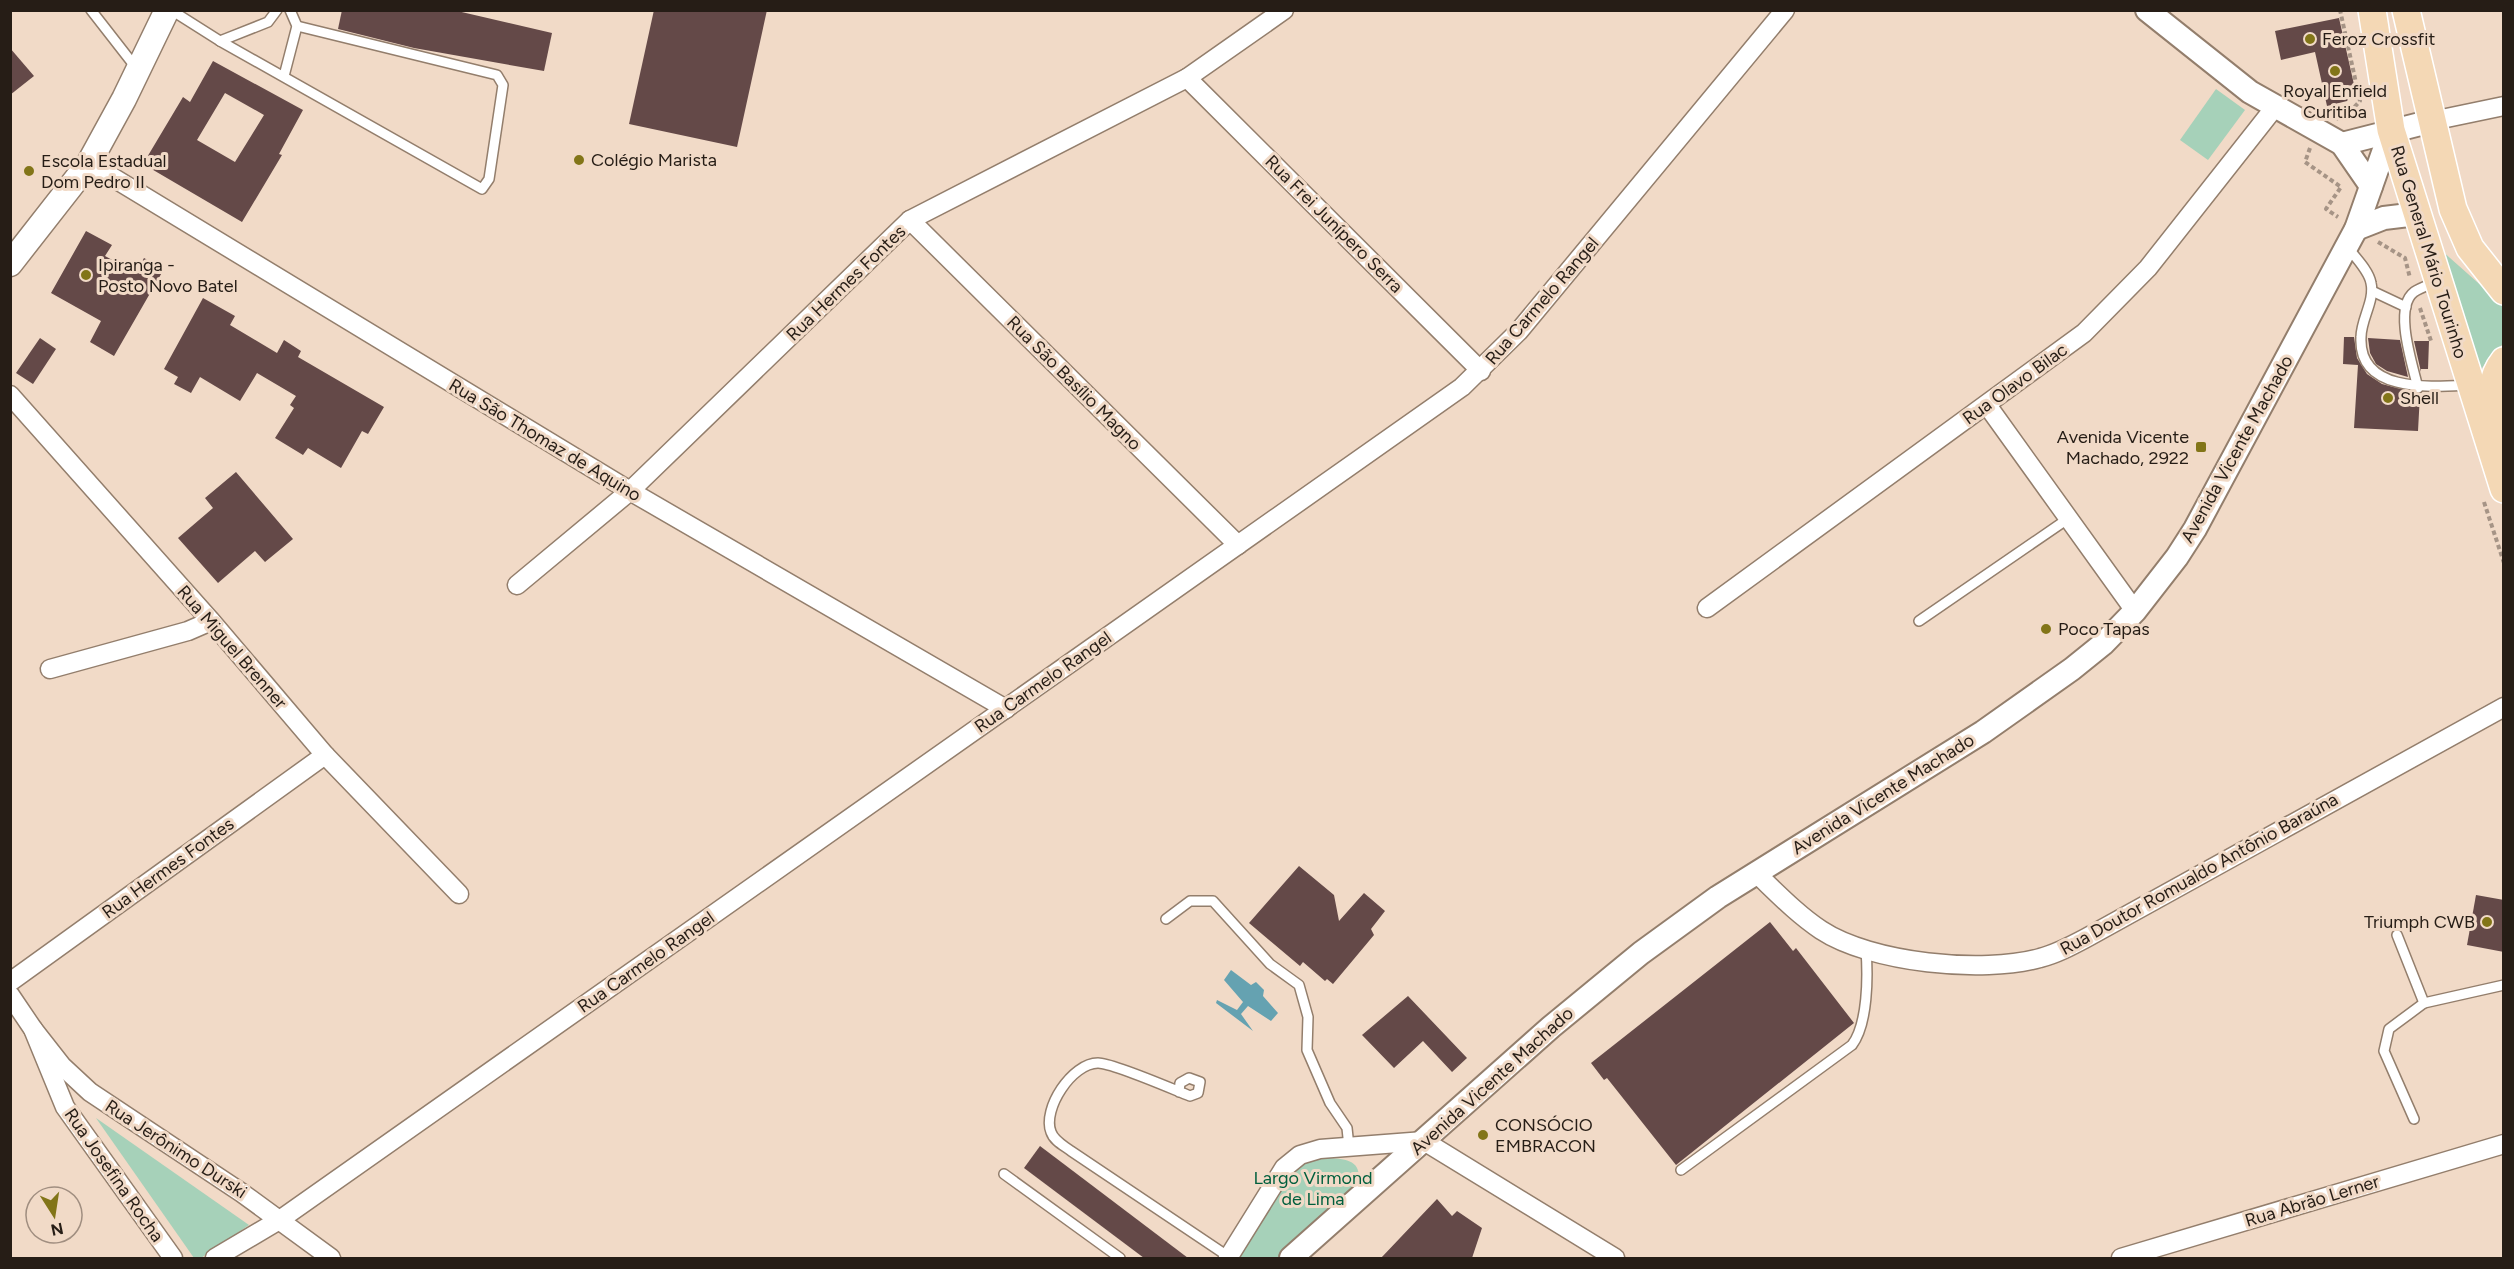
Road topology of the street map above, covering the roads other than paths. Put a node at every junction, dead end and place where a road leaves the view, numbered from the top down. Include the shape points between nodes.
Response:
1 (91, 10) edge
2 (167, 10) edge
3 (171, 10) edge
4 (277, 10) edge
5 (290, 10) edge
6 (1284, 10) edge
7 (1785, 10) edge
8 (2147, 10) edge
9 (2372, 10) edge
10 (2406, 10) edge
11 (297, 26) junction
12 (220, 41) junction
13 (139, 71) junction
14 (284, 76) junction
15 (1187, 78) junction
16 (2504, 106) edge
17 (2275, 107) junction
18 (2432, 121) junction
19 (2391, 130) junction
20 (2342, 144) junction
21 (89, 164) junction
22 (2371, 186) junction
23 (2417, 214) junction
24 (910, 220) junction
25 (2352, 238) junction
26 (10, 264) edge
27 (2426, 287) junction
28 (2503, 290) edge
29 (2372, 291) junction
30 (2406, 307) junction
31 (2504, 361) edge
32 (1481, 370) junction
33 (2471, 385) junction
34 (2418, 387) junction
35 (10, 395) edge
36 (1987, 405) junction
37 (630, 491) junction
38 (2497, 492) edge
39 (2068, 518) junction
40 (1238, 545) junction
41 (517, 585) dead end
42 (1707, 608) dead end
43 (2135, 611) junction
44 (211, 621) junction
45 (1919, 621) dead end
46 (50, 669) dead end
47 (2504, 707) edge
48 (1006, 709) junction
49 (325, 755) junction
50 (1756, 873) junction
51 (459, 894) dead end
52 (1166, 919) dead end
53 (2397, 935) dead end
54 (1866, 950) junction
55 (10, 982) edge
56 (2504, 984) edge
57 (10, 995) edge
58 (2424, 1003) junction
59 (33, 1029) junction
60 (90, 1092) junction
61 (1179, 1092) dead end
62 (65, 1107) junction
63 (2414, 1119) dead end
64 (1424, 1141) junction
65 (2504, 1144) edge
66 (1349, 1147) junction
67 (1682, 1170) dead end
68 (1004, 1174) dead end
69 (281, 1219) junction
70 (173, 1258) edge
71 (215, 1258) edge
72 (331, 1258) edge
73 (1120, 1258) edge
74 (1229, 1258) edge
75 (1291, 1258) edge
76 (1616, 1258) edge
77 (2121, 1258) edge

1 - 13 lane
2 - 13 main road
3 - 12 lane
4 - 12 lane via 268,22
5 - 11 lane
6 - 15 street, Rua Hermes Fontes
7 - 32 street, Rua Carmelo Rangel via 1519,331
8 - 17 street via 2250,92
9 - 19 main road, Rua General Mário Tourinho
10 - 18 main road
11 - 14 lane
11 - 14 lane via 496,75 503,85 489,179 482,189
12 - 14 lane
13 - 21 main road
15 - 24 street, Rua Hermes Fontes
15 - 32 street, Rua Frei Junípero Serra
16 - 18 street
17 - 20 street
17 - 36 street, Rua Olavo Bilac via 2181,228 2116,303 2076,339
18 - 19 street
18 - 28 main road via 2446,185 2461,229 2479,261
19 - 20 street
19 - 22 street, Avenida Vicente Machado
19 - 23 main road, Rua General Mário Tourinho
20 - 22 street
21 - 26 main road
21 - 37 street, Rua São Thomaz de Aquino
22 - 25 street, Avenida Vicente Machado
23 - 25 street via 2384,218
23 - 27 main road, Rua General Mário Tourinho
24 - 37 street, Rua Hermes Fontes
24 - 40 street, Rua São Basílio Magno
25 - 29 lane
25 - 43 street, Avenida Vicente Machado via 2195,529
27 - 30 lane
27 - 33 main road, Rua General Mário Tourinho
29 - 30 lane
29 - 34 lane via 2360,338 2365,359 2382,378
30 - 34 lane via 2407,340
31 - 38 main road via 2492,384
32 - 40 street, Rua Carmelo Rangel
33 - 34 lane
33 - 38 main road, Rua General Mário Tourinho
35 - 44 street, Rua Miguel Brenner
36 - 39 street
36 - 42 street, Rua Olavo Bilac
37 - 41 street, Rua Hermes Fontes
37 - 48 street, Rua São Thomaz de Aquino
39 - 43 street
39 - 45 lane
40 - 48 street, Rua Carmelo Rangel
43 - 50 street, Avenida Vicente Machado via 2103,644 2032,699
44 - 46 street via 188,631
44 - 49 street, Rua Miguel Brenner
47 - 54 street, Rua Doutor Romualdo Antônio Baraúna via 2061,951 2018,962 1968,964 1902,959
48 - 69 street, Rua Carmelo Rangel
49 - 51 street, Rua Miguel Brenner
49 - 55 street, Rua Hermes Fontes
50 - 54 street, Rua Doutor Romualdo Antônio Baraúna via 1822,931
50 - 64 street, Avenida Vicente Machado via 1677,926 1593,992
52 - 66 lane via 1190,901 1213,901 1270,964 1299,985 1308,1017 1307,1050 1330,1103 1347,1128
53 - 58 lane
54 - 67 lane via 1868,974 1860,1035 1852,1045
56 - 58 lane
57 - 59 street, Rua Josefina Rocha
58 - 63 lane via 2389,1029 2384,1051
59 - 60 street, Rua Jerônimo Durski via 62,1066
59 - 62 street, Rua Josefina Rocha
60 - 62 street
60 - 69 street, Rua Jerônimo Durski
61 - 74 lane via 1100,1063 1082,1065 1070,1075 1057,1096 1049,1129 1054,1139
62 - 70 street, Rua Josefina Rocha
64 - 66 street
64 - 75 street, Avenida Vicente Machado
64 - 76 street
65 - 77 street, Rua Abrão Lerner
66 - 74 street via 1311,1150 1291,1161
68 - 73 lane
69 - 71 street, Rua Carmelo Rangel
69 - 72 street, Rua Jerônimo Durski

